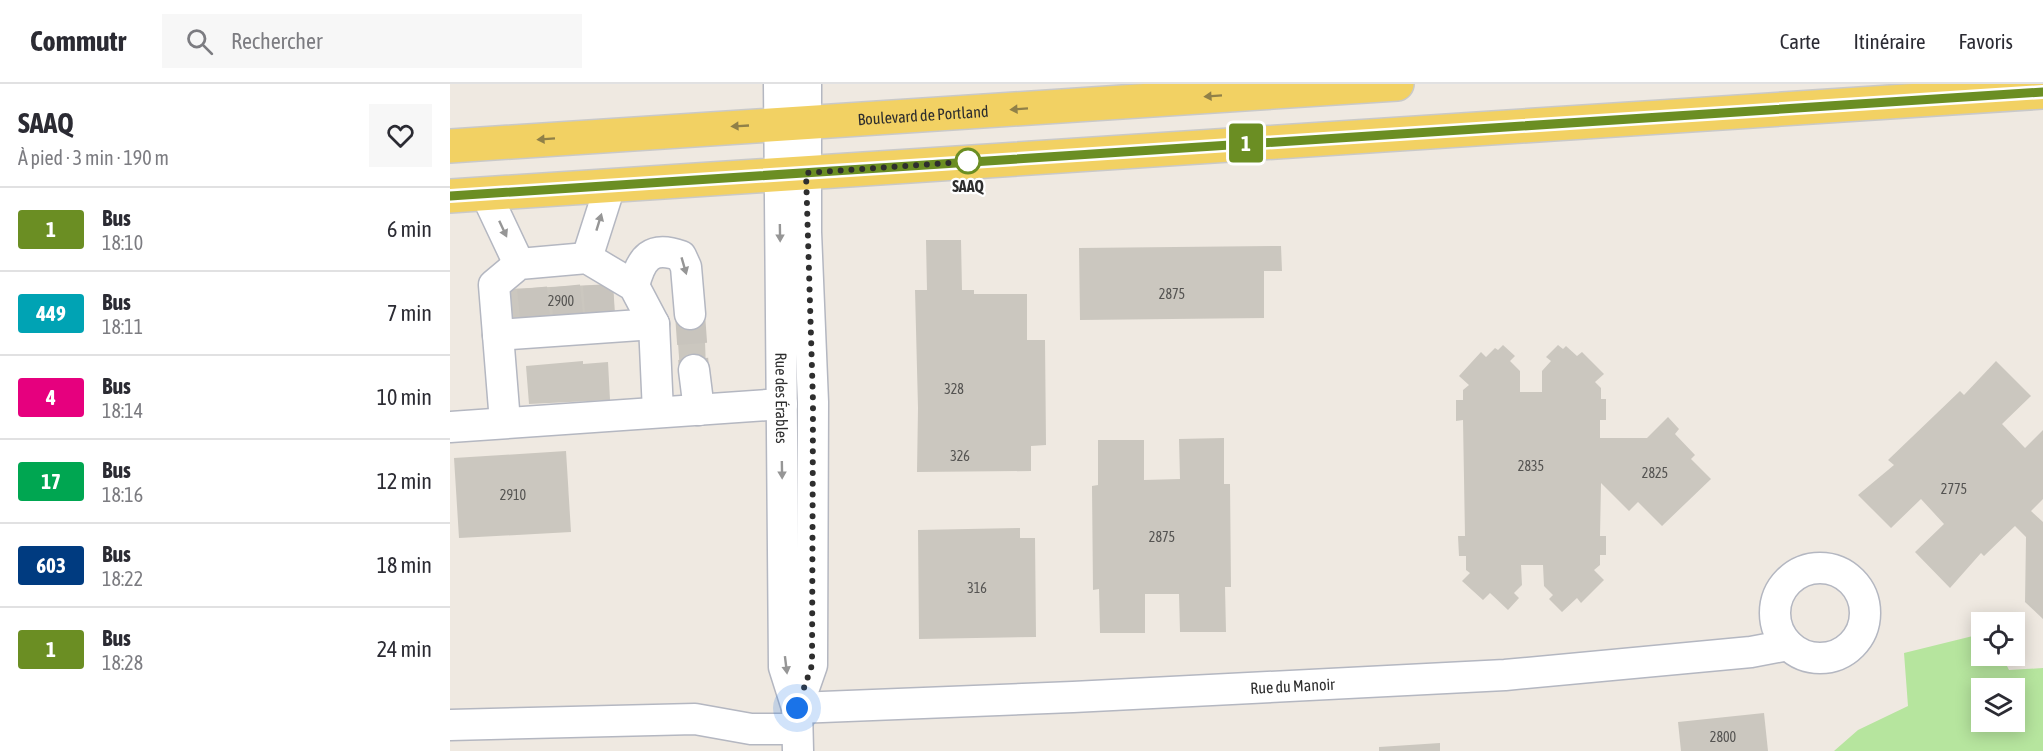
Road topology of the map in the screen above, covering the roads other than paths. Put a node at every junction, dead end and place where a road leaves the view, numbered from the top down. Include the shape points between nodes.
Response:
1 (779, 84) edge
2 (806, 84) edge
3 (1397, 84) edge
4 (1174, 92) edge
5 (2043, 92) edge
6 (793, 123) junction
7 (450, 146) edge
8 (793, 174) junction
9 (610, 186) junction
10 (486, 194) junction
11 (450, 196) edge
12 (634, 286) junction
13 (530, 293) junction
14 (583, 293) junction
15 (690, 314) tunnel mouth
16 (654, 324) junction
17 (498, 335) junction
18 (694, 370) tunnel mouth
19 (782, 404) junction
20 (699, 410) junction
21 (658, 412) junction
22 (505, 422) junction
23 (450, 427) edge
24 (1788, 645) dead end
25 (450, 725) edge
26 (797, 729) edge

1 - 6 street, Rue des Érables
2 - 6 street, Rue des Érables
3 -> 4 main road, Boulevard de Portland
4 -> 6 main road, Boulevard de Portland
5 - 8 main road
6 -> 7 main road, Boulevard de Portland
6 - 8 street, Rue des Érables
8 - 9 main road
8 -> 19 street, Rue des Érables
8 - 26 street, Rue des Érables via 813,402 812,665
9 - 10 main road
14 -> 9 street
10 - 11 main road
10 -> 13 street
12 - 14 street
12 -> 15 street via 639,266 648,255 668,251 681,256 686,267
12 - 16 street
13 - 14 street
13 - 14 street
13 - 17 street
13 - 17 street via 494,285
14 - 16 street
16 - 21 street
17 - 22 street
18 - 20 street
19 - 20 street
19 -> 26 street, Rue des Érables via 784,667
20 - 21 street
21 - 22 street
22 - 23 street
24 - 26 street, Rue du Manoir via 1751,652 1505,675 1085,697
25 - 26 street, Rue du Manoir via 695,719 751,729

